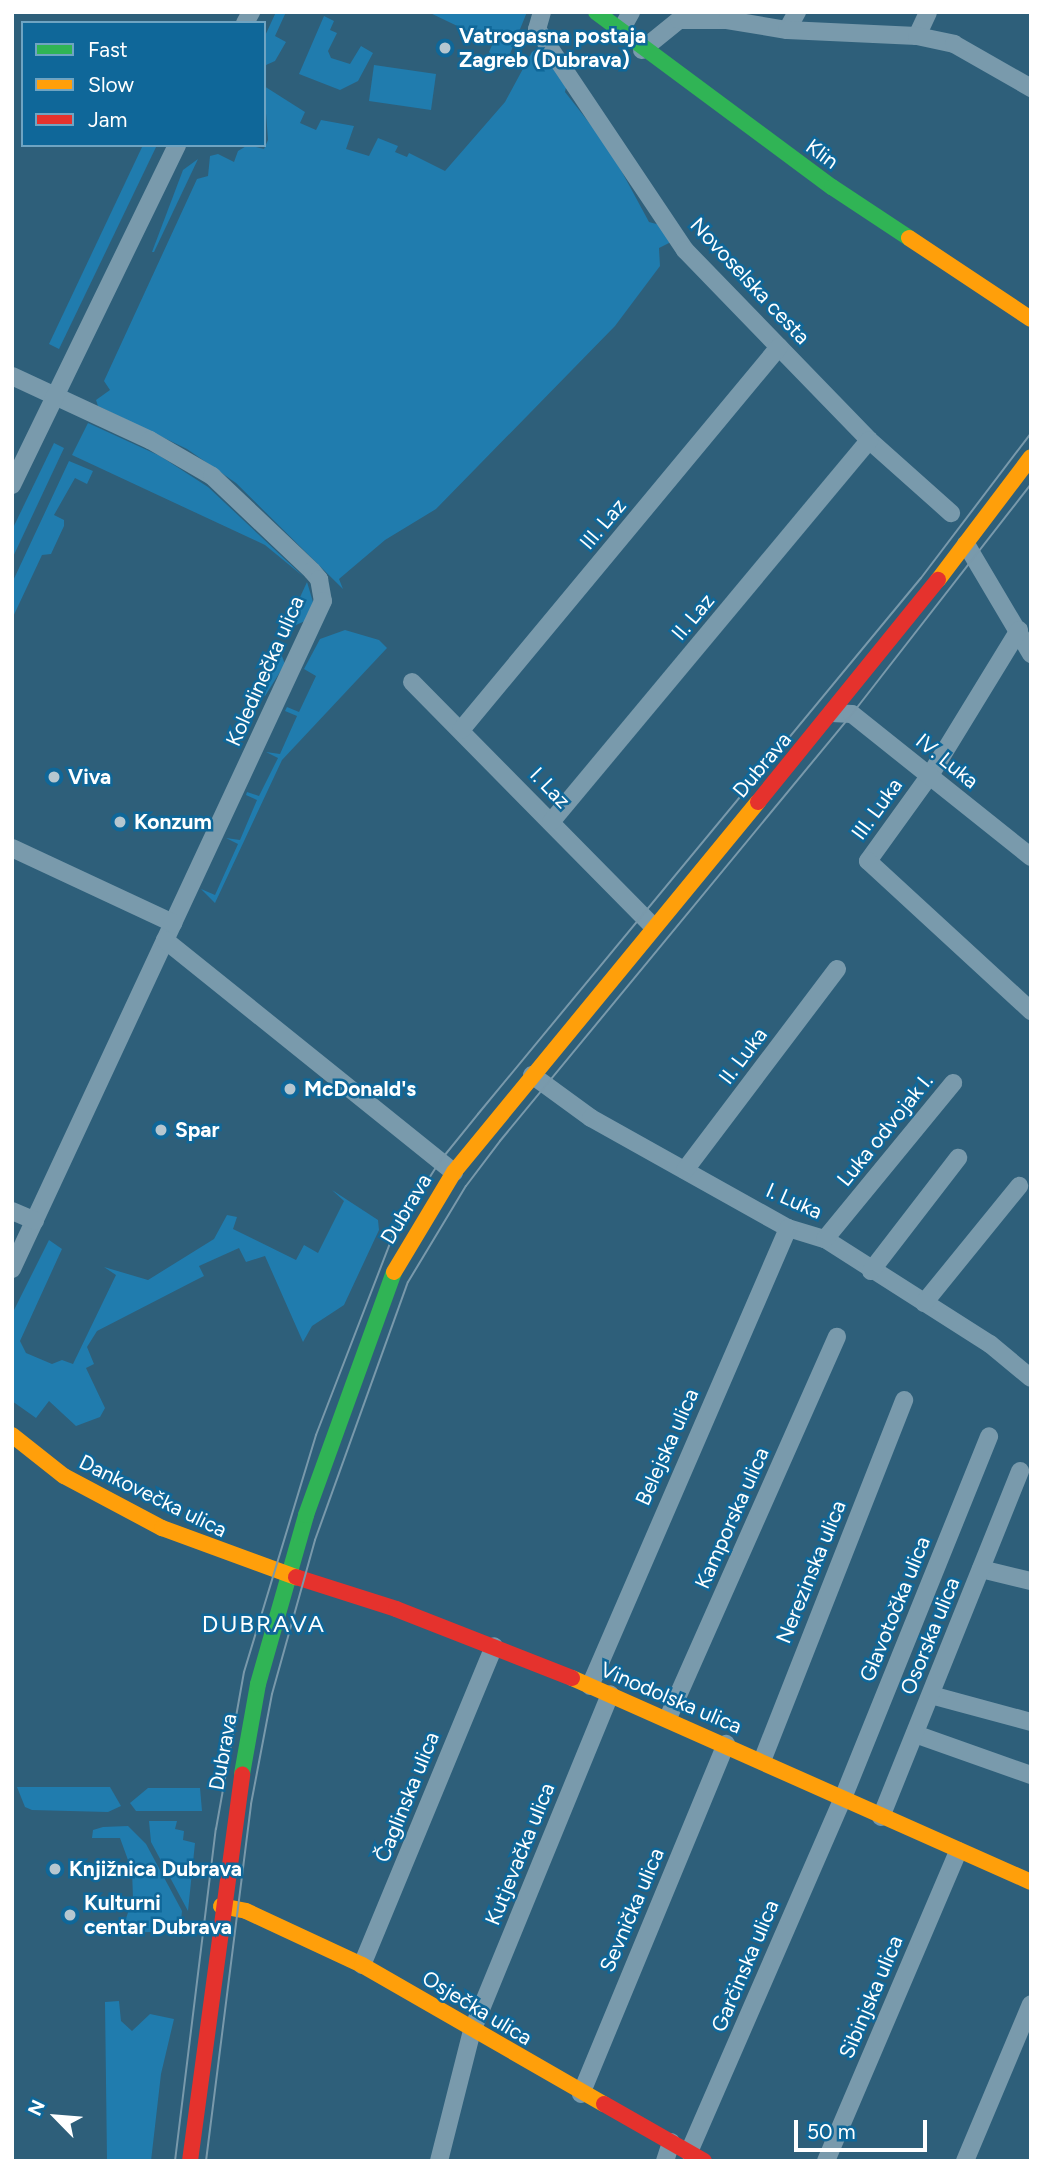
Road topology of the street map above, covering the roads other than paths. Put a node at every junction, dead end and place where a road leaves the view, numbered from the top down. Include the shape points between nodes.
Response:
1 (542, 12) edge
2 (596, 12) edge
3 (631, 12) edge
4 (797, 12) edge
5 (928, 12) edge
6 (787, 30) junction
7 (620, 32) junction
8 (917, 36) junction
9 (642, 50) junction
10 (1031, 88) edge
11 (176, 147) edge
12 (1031, 319) edge
13 (779, 347) junction
14 (12, 376) edge
15 (54, 395) junction
16 (869, 440) junction
17 (1031, 457) edge
18 (12, 485) edge
19 (951, 513) dead end
20 (966, 544) junction
21 (1019, 630) junction
22 (1031, 654) edge
23 (412, 682) dead end
24 (832, 713) junction
25 (461, 730) junction
26 (930, 775) junction
27 (551, 822) junction
28 (12, 848) edge
29 (1031, 857) edge
30 (173, 923) junction
31 (654, 927) junction
32 (165, 940) junction
33 (837, 969) dead end
34 (1031, 1011) edge
35 (532, 1075) junction
36 (953, 1083) dead end
37 (958, 1158) dead end
38 (685, 1170) junction
39 (454, 1172) junction
40 (1019, 1186) dead end
41 (12, 1211) edge
42 (35, 1221) junction
43 (788, 1228) junction
44 (825, 1239) junction
45 (12, 1269) edge
46 (871, 1270) junction
47 (924, 1303) junction
48 (837, 1337) dead end
49 (1031, 1378) edge
50 (904, 1400) dead end
51 (12, 1435) edge
52 (989, 1436) dead end
53 (1020, 1471) dead end
54 (981, 1569) junction
55 (287, 1574) junction
56 (1031, 1581) edge
57 (494, 1646) junction
58 (590, 1686) junction
59 (610, 1694) junction
60 (931, 1695) junction
61 (668, 1718) junction
62 (1031, 1722) edge
63 (915, 1734) junction
64 (726, 1744) junction
65 (762, 1761) junction
66 (1031, 1775) edge
67 (843, 1798) junction
68 (881, 1817) junction
69 (958, 1851) junction
70 (1031, 1882) edge
71 (221, 1906) junction
72 (362, 1965) junction
73 (1031, 2004) edge
74 (472, 2031) junction
75 (581, 2094) junction
76 (671, 2142) junction
77 (696, 2157) edge
78 (190, 2161) edge
79 (439, 2161) edge
80 (665, 2161) edge
81 (826, 2161) edge
82 (965, 2161) edge

1 - 13 street, Novoselska cesta via 537,29 685,250
2 - 7 main road, Klin
3 - 7 street
4 - 6 street
5 - 8 street
6 - 8 street
6 - 9 street via 727,19 680,20
7 - 9 main road, Klin
8 - 10 street via 954,44
9 - 12 main road, Klin via 832,187
11 - 15 street
13 - 16 street, Novoselska cesta
13 - 25 street, III. Laz
14 - 15 street, Koledinečka ulica
15 - 18 street
15 - 30 street, Koledinečka ulica via 212,476 312,571 322,590 314,628
16 - 19 street, Novoselska cesta
16 - 27 street, II. Laz
17 - 20 main road, Dubrava
20 - 21 street
20 - 24 main road, Dubrava
21 - 22 street
21 - 26 street, III. Luka
23 - 25 street, I. Laz
24 - 26 street, IV. Luka via 852,714
24 - 31 main road, Dubrava
25 - 27 street, I. Laz
26 - 29 street, IV. Luka
26 - 34 street, III. Luka via 874,849 870,866
27 - 31 street, I. Laz
28 - 30 street
30 - 32 street, Koledinečka ulica
31 - 35 main road, Dubrava
32 - 39 street
32 - 42 street, Koledinečka ulica
33 - 38 street, II. Luka
35 - 38 street, I. Luka via 575,1108
35 - 39 main road, Dubrava
36 - 44 street, Luka odvojak I.
37 - 46 street
38 - 43 street, I. Luka
39 - 55 main road, Dubrava via 413,1233 385,1292
40 - 47 street
41 - 42 street
42 - 45 street, Koledinečka ulica
43 - 44 street, I. Luka
43 - 58 street, Belejska ulica
44 - 46 street, I. Luka
46 - 47 street, I. Luka
47 - 49 street, I. Luka via 990,1344
48 - 61 street, Kamporska ulica
50 - 65 street, Nerezinska ulica
51 - 55 main road, Dankovečka ulica via 64,1476 105,1500 201,1545
52 - 67 street, Glavotočka ulica
53 - 54 street, Osorska ulica
54 - 56 street
54 - 60 street, Osorska ulica
55 - 57 main road, Vinodolska ulica
55 - 71 main road, Dubrava via 249,1724
57 - 58 main road, Vinodolska ulica
57 - 72 street, Čaglinska ulica
58 - 59 main road, Vinodolska ulica
59 - 61 main road, Vinodolska ulica
59 - 74 street, Kutjevačka ulica
60 - 62 street
60 - 63 street, Osorska ulica
61 - 64 main road, Vinodolska ulica
63 - 66 street
63 - 68 street, Osorska ulica
64 - 65 main road, Vinodolska ulica
64 - 75 street, Sevnička ulica
65 - 67 main road, Vinodolska ulica
67 - 68 main road, Vinodolska ulica
67 - 77 street, Garčinska ulica
68 - 69 main road, Vinodolska ulica
69 - 70 main road, Vinodolska ulica
69 - 81 street, Sibinjska ulica
71 - 72 main road, Osječka ulica via 246,1911
71 - 78 main road, Dubrava
72 - 74 main road, Osječka ulica
73 - 82 street
74 - 75 main road, Osječka ulica
74 - 79 street, Kutjevačka ulica
75 - 76 main road, Osječka ulica
76 - 77 main road, Osječka ulica
76 - 80 street

